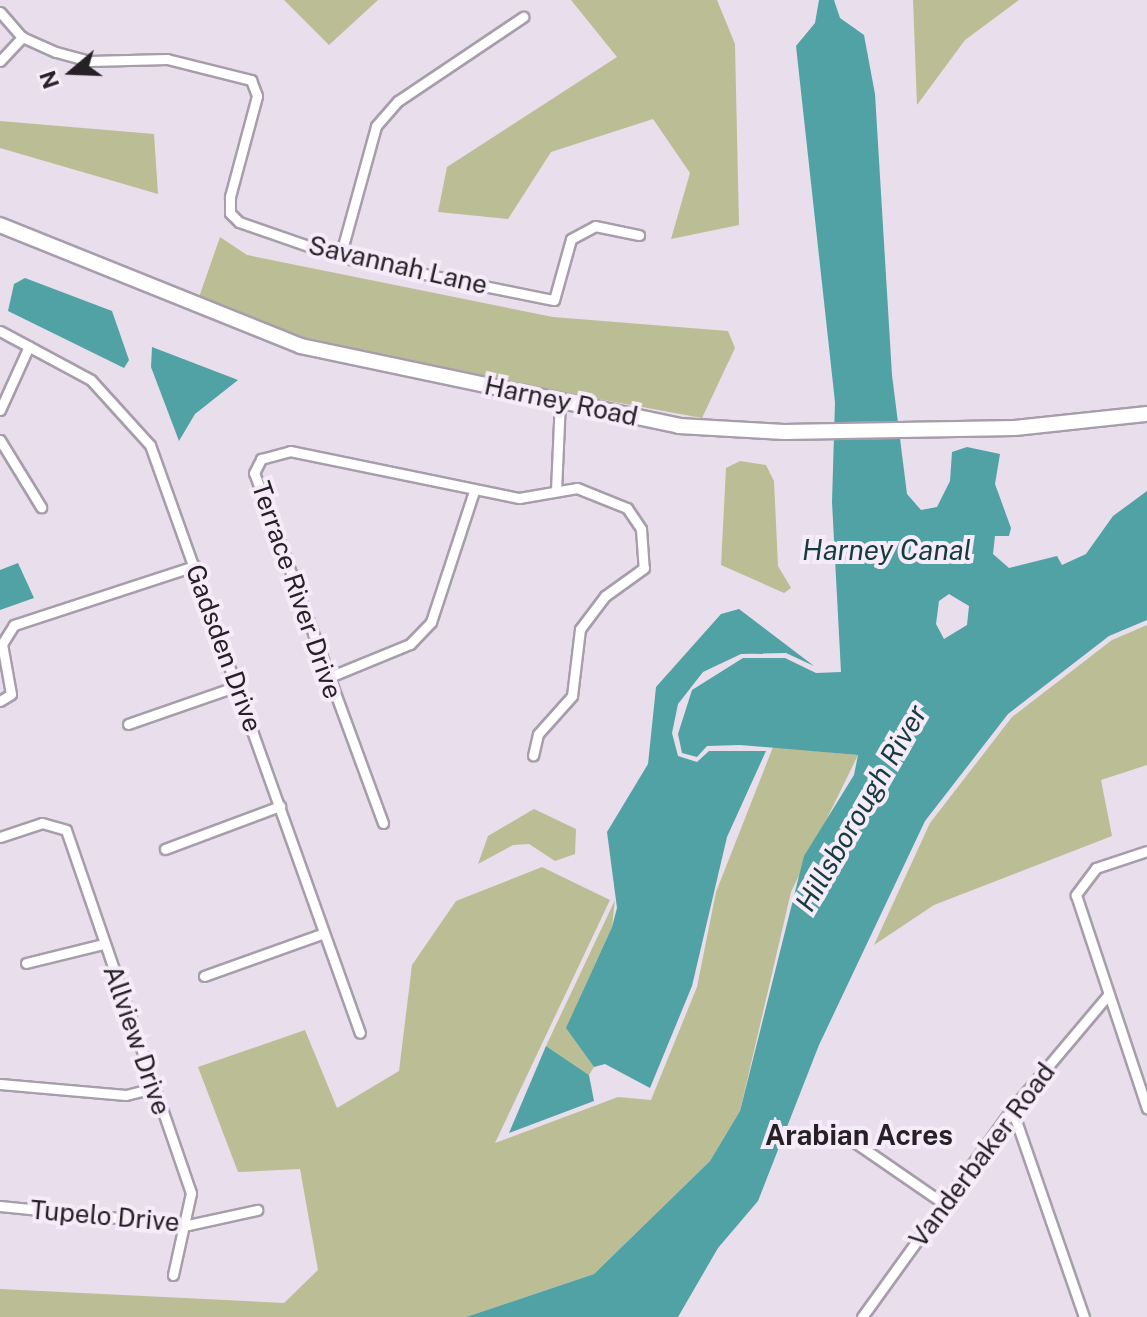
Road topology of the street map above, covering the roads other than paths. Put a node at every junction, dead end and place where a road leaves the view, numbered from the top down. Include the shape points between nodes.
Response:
1 (0, 12) edge
2 (523, 17) dead end
3 (22, 37) junction
4 (0, 61) edge
5 (0, 227) edge
6 (639, 235) dead end
7 (340, 257) junction
8 (0, 331) edge
9 (29, 346) junction
10 (560, 400) junction
11 (0, 410) edge
12 (1147, 414) edge
13 (0, 440) edge
14 (474, 491) junction
15 (556, 491) junction
16 (41, 507) dead end
17 (195, 566) junction
18 (327, 678) junction
19 (237, 686) junction
20 (0, 701) edge
21 (128, 724) dead end
22 (533, 755) dead end
23 (280, 806) junction
24 (383, 823) dead end
25 (0, 837) edge
26 (165, 849) dead end
27 (1147, 851) edge
28 (324, 933) junction
29 (103, 944) junction
30 (26, 963) dead end
31 (204, 976) dead end
32 (1107, 996) junction
33 (360, 1033) dead end
34 (0, 1084) edge
35 (154, 1088) junction
36 (1012, 1109) junction
37 (1147, 1109) edge
38 (853, 1141) dead end
39 (943, 1203) junction
40 (0, 1206) edge
41 (257, 1210) dead end
42 (188, 1225) junction
43 (173, 1275) dead end
44 (862, 1317) edge
45 (1084, 1317) edge

1 - 3 street, Savannah Lane
2 - 7 street via 382,118
3 - 4 street
3 - 7 street, Savannah Lane via 90,61 167,59 251,80 257,96 230,213
5 - 10 street, Harney Road via 301,346
6 - 7 street, Savannah Lane via 595,226 571,239 554,300
8 - 9 street, Gadsden Drive
9 - 11 street
9 - 17 street, Gadsden Drive via 91,380 150,445
10 - 12 street, Harney Road via 679,426 818,432
10 - 15 street
13 - 16 street
14 - 15 street, Terrace River Drive via 519,498
14 - 18 street via 431,622 410,644
14 - 18 street, Terrace River Drive via 290,451 261,459 254,473
15 - 22 street, Terrace River Drive via 577,488 617,499 647,549 644,568 605,596 580,629 572,696 538,734
17 - 19 street, Gadsden Drive
17 - 20 street via 14,625 2,644 11,694
18 - 24 street, Terrace River Drive
19 - 21 street
19 - 23 street, Gadsden Drive
23 - 26 street
23 - 28 street, Gadsden Drive
25 - 29 street, Allview Drive via 42,823 66,830
27 - 32 street via 1096,868 1076,895
28 - 31 street
28 - 33 street, Gadsden Drive
29 - 30 street
29 - 35 street, Allview Drive
32 - 36 street, Vanderbaker Road
32 - 37 street
34 - 35 street via 126,1095
35 - 42 street, Allview Drive via 191,1193
36 - 39 street, Vanderbaker Road
36 - 45 street
38 - 39 street
39 - 44 street, Vanderbaker Road
40 - 42 street, Tupelo Drive
41 - 42 street, Tupelo Drive
42 - 43 street, Allview Drive

